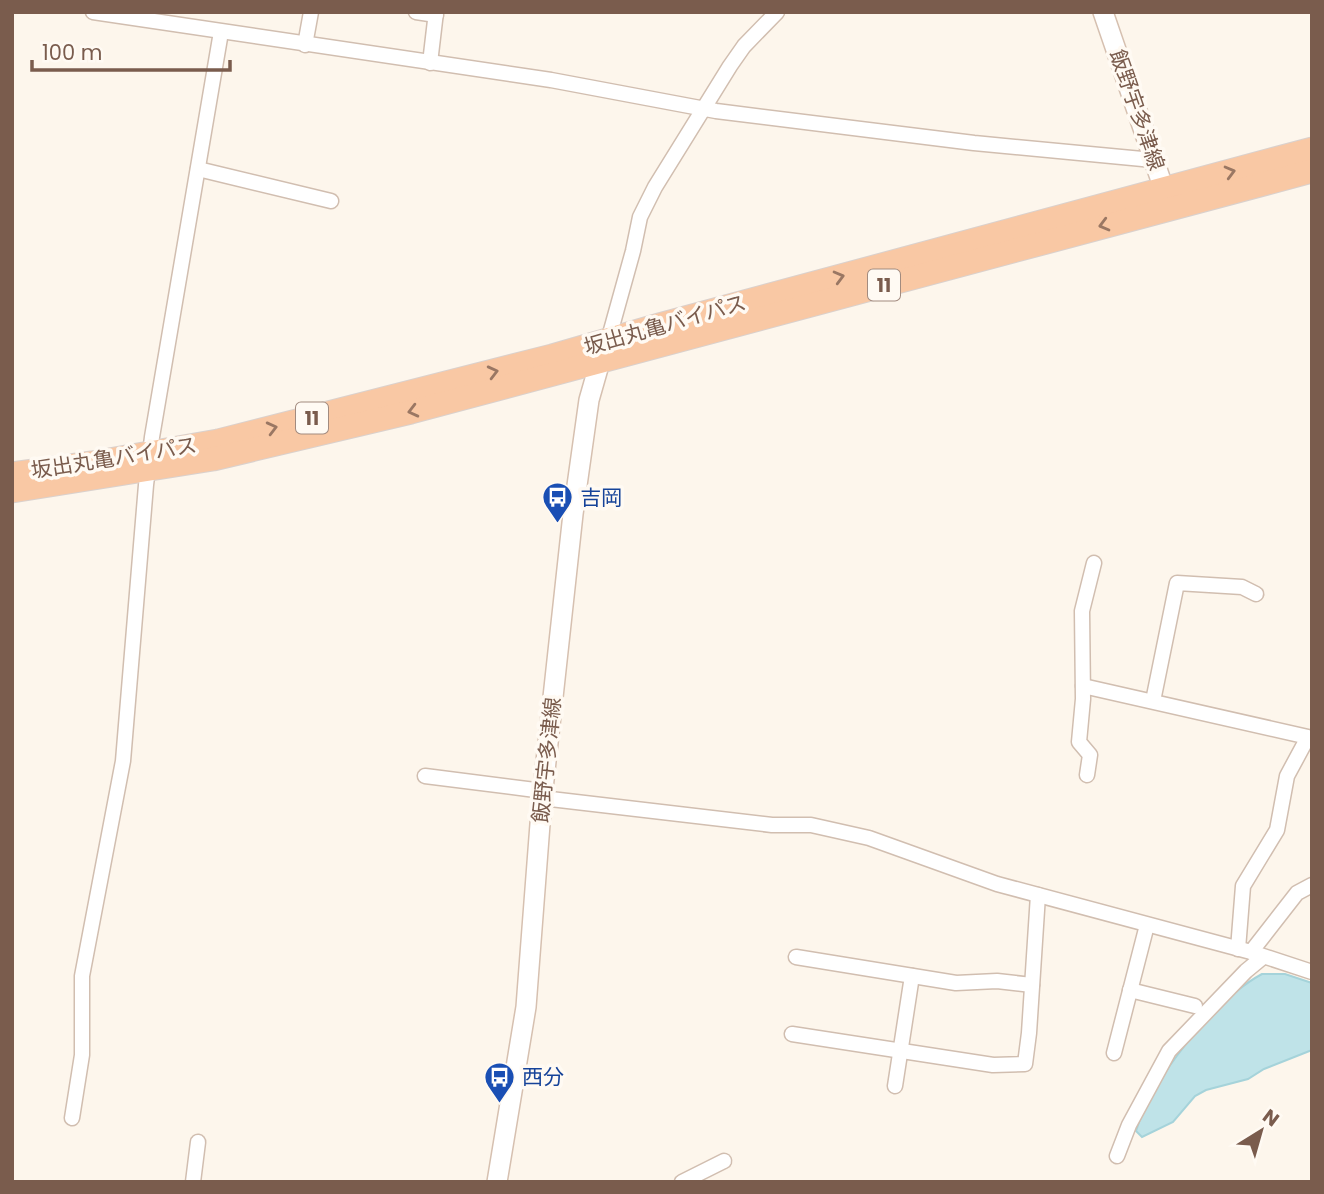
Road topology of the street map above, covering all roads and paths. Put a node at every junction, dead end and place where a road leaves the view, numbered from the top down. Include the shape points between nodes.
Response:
1 (93, 12) edge
2 (311, 12) edge
3 (416, 12) edge
4 (777, 12) edge
5 (1103, 12) edge
6 (436, 13) edge
7 (220, 32) junction
8 (305, 45) junction
9 (430, 63) junction
10 (705, 109) junction
11 (1153, 160) junction
12 (1311, 166) edge
13 (198, 169) junction
14 (1167, 199) junction
15 (331, 201) dead end
16 (812, 301) junction
17 (608, 341) junction
18 (598, 362) junction
19 (149, 461) junction
20 (12, 474) edge
21 (12, 491) edge
22 (1094, 563) dead end
23 (1256, 594) dead end
24 (1083, 686) junction
25 (1153, 701) junction
26 (1087, 775) dead end
27 (425, 776) dead end
28 (543, 795) junction
29 (1312, 886) edge
30 (1038, 895) junction
31 (1147, 925) junction
32 (1251, 953) junction
33 (796, 957) dead end
34 (1312, 972) edge
35 (912, 976) junction
36 (1032, 985) junction
37 (1130, 990) junction
38 (1195, 1006) dead end
39 (792, 1034) dead end
40 (900, 1051) junction
41 (1114, 1053) dead end
42 (895, 1086) dead end
43 (72, 1118) dead end
44 (198, 1142) dead end
45 (1117, 1156) dead end
46 (724, 1161) dead end
47 (193, 1182) edge
48 (497, 1182) edge
49 (682, 1182) edge

1 - 7 street
2 - 8 street
3 - 6 street
4 - 10 street via 744,46
5 - 11 main road, 飯野宇多津線
6 - 9 street
7 - 8 street
7 - 13 street
8 - 9 street
9 - 10 street
10 - 11 street via 974,144
10 - 17 street via 640,217
11 - 14 main road, 飯野宇多津線
12 - 14 highway, 坂出丸亀バイパス / 11
13 - 15 street
13 - 19 street
14 - 16 highway, 坂出丸亀バイパス / 11
16 - 17 highway, 坂出丸亀バイパス / 11
16 - 18 highway, 坂出丸亀バイパス / 11
17 - 18 main road, 飯野宇多津線
19 -> 17 highway, 坂出丸亀バイパス / 11
18 -> 19 highway, 坂出丸亀バイパス / 11 via 214,459
18 - 28 main road, 飯野宇多津線 via 573,514
19 - 20 highway, 坂出丸亀バイパス / 11
19 - 21 highway, 坂出丸亀バイパス / 11
19 - 43 street via 123,761 82,976 82,1055
22 - 24 street via 1082,611
23 - 25 street via 1242,587 1178,583
24 - 25 street
24 - 26 street via 1079,742 1090,755
25 - 32 street via 1308,737 1287,776 1277,830 1243,886
27 - 28 street
28 - 30 street via 772,825 811,825 869,838
28 - 48 main road, 飯野宇多津線 via 526,1007
29 - 32 street via 1297,893
30 - 31 street
30 - 36 street
31 - 32 street
31 - 37 street
32 - 34 street
32 - 45 street via 1238,979 1169,1051
33 - 35 street
35 - 36 street via 957,983
35 - 40 street
36 - 40 street via 1025,1064 993,1065
37 - 38 street
37 - 41 street
39 - 40 street
40 - 42 street
44 - 47 street
46 - 49 street

